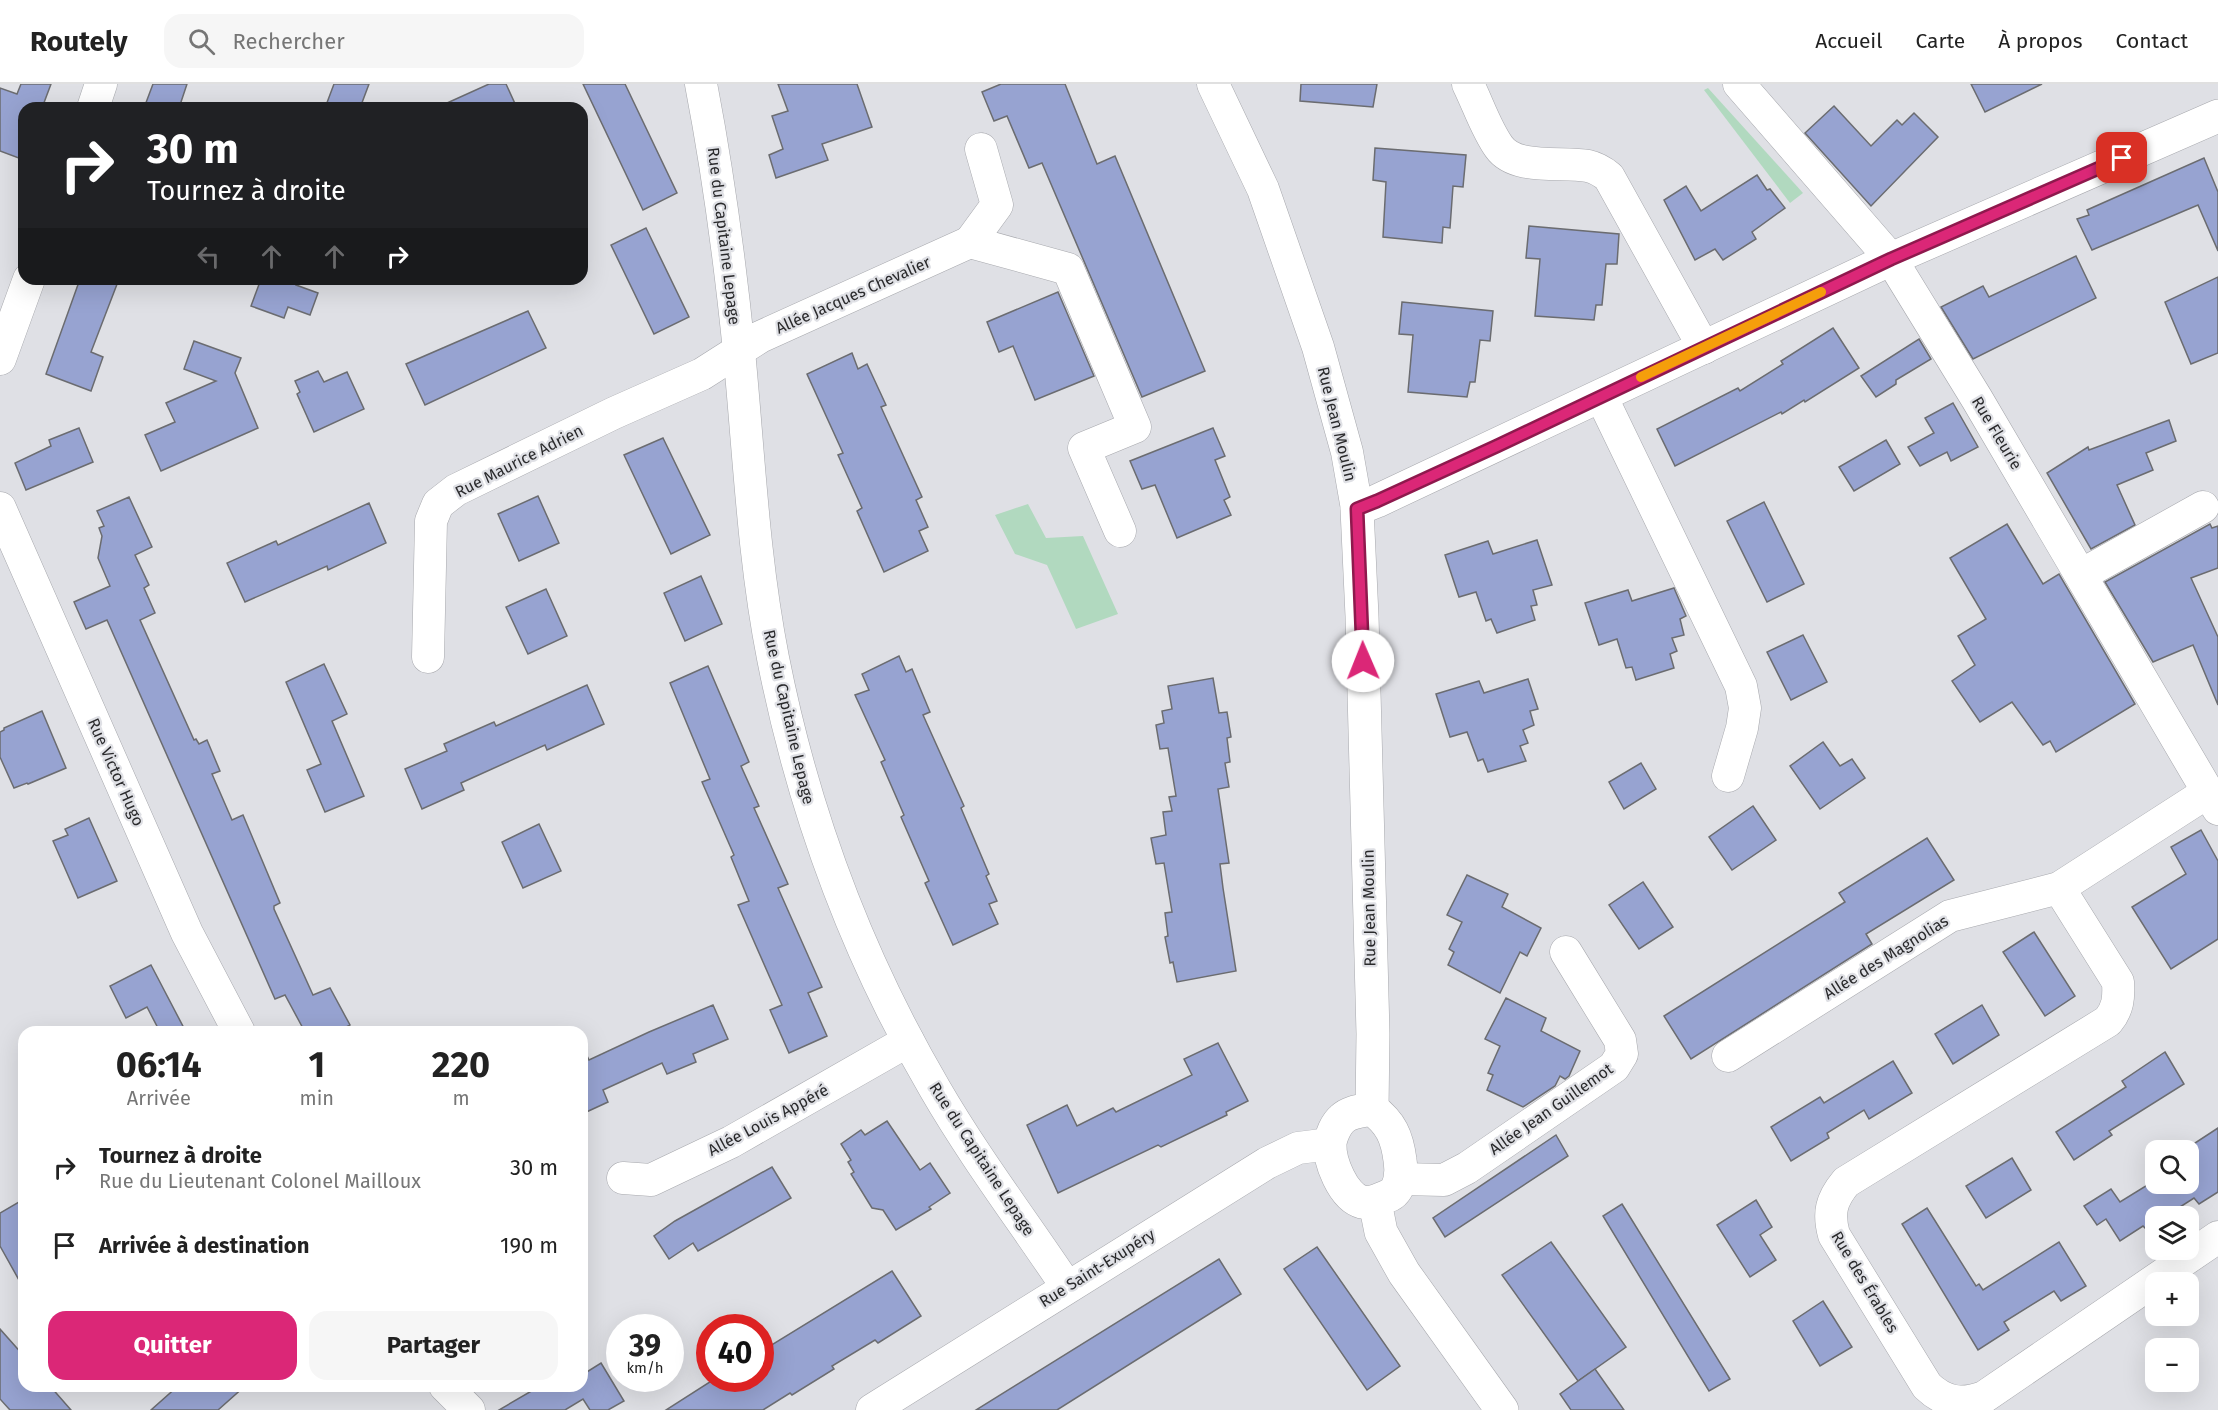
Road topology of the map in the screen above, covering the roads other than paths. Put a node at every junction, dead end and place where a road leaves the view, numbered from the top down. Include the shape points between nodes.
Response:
1 (101, 84) edge
2 (701, 84) edge
3 (1213, 84) edge
4 (1468, 84) edge
5 (1739, 84) edge
6 (95, 102) edge
7 (2218, 116) edge
8 (981, 149) dead end
9 (970, 242) junction
10 (1891, 259) junction
11 (27, 285) edge
12 (1704, 348) junction
13 (739, 351) junction
14 (0, 359) edge
15 (1601, 396) junction
16 (2203, 507) dead end
17 (0, 508) edge
18 (1357, 509) junction
19 (1120, 531) dead end
20 (2081, 575) junction
21 (428, 657) dead end
22 (1728, 776) dead end
23 (2213, 800) edge
24 (2059, 888) junction
25 (1566, 952) dead end
26 (236, 1026) edge
27 (908, 1041) junction
28 (1728, 1056) dead end
29 (1372, 1109) junction
30 (1330, 1144) junction
31 (623, 1178) dead end
32 (1401, 1179) junction
33 (1375, 1202) junction
34 (2218, 1237) edge
35 (1067, 1287) junction
36 (451, 1392) edge
37 (469, 1410) edge
38 (872, 1410) edge
39 (1503, 1410) edge

1 - 6 street
2 - 13 street, Rue du Capitaine Lepage via 715,156
3 - 18 street, Rue Jean Moulin via 1263,189 1318,347 1347,452
4 - 12 street via 1508,156 1522,161 1588,166 1609,177
5 - 10 street, Rue Fleurie
7 - 10 street
8 - 9 street, Allée Jacques Chevalier via 997,205
9 - 13 street, Allée Jacques Chevalier via 760,337
9 - 19 street via 1068,269 1135,428 1083,448
10 - 12 street
10 - 20 street, Rue Fleurie
11 - 14 street
12 - 15 street
13 - 21 street, Rue Maurice Adrien via 702,374 456,490 438,504 431,521
13 - 27 street, Rue du Capitaine Lepage via 759,576 793,743 831,868 868,961
15 - 18 street
15 - 22 street via 1741,686 1745,708
16 - 20 street
17 - 26 street, Rue Victor Hugo via 187,933
18 - 29 street, Rue Jean Moulin
20 - 23 street, Rue Fleurie
23 - 24 street, Allée des Magnolias
24 - 28 street, Allée des Magnolias via 1950,916
24 - 34 street, Rue des Érables via 2118,982 2116,1011 2108,1021 1846,1182 1830,1207 1834,1235 1927,1386 1951,1401 1968,1403 1984,1397
25 - 32 street, Allée Jean Guillemot via 1620,1040 1622,1054 1614,1067 1467,1168 1444,1180
27 - 31 street, Allée Louis Appéré via 731,1142 651,1180
27 - 35 street, Rue du Capitaine Lepage via 936,1092
29 - 30 street via 1342,1119
29 - 32 street via 1386,1119 1395,1136
30 - 33 street via 1336,1172 1346,1190 1360,1202
30 - 35 street, Rue Saint-Exupéry via 1298,1148 1267,1164
32 - 33 street via 1392,1194
33 - 39 street via 1380,1232 1404,1273
35 - 38 street, Rue Saint-Exupéry
36 - 37 street

